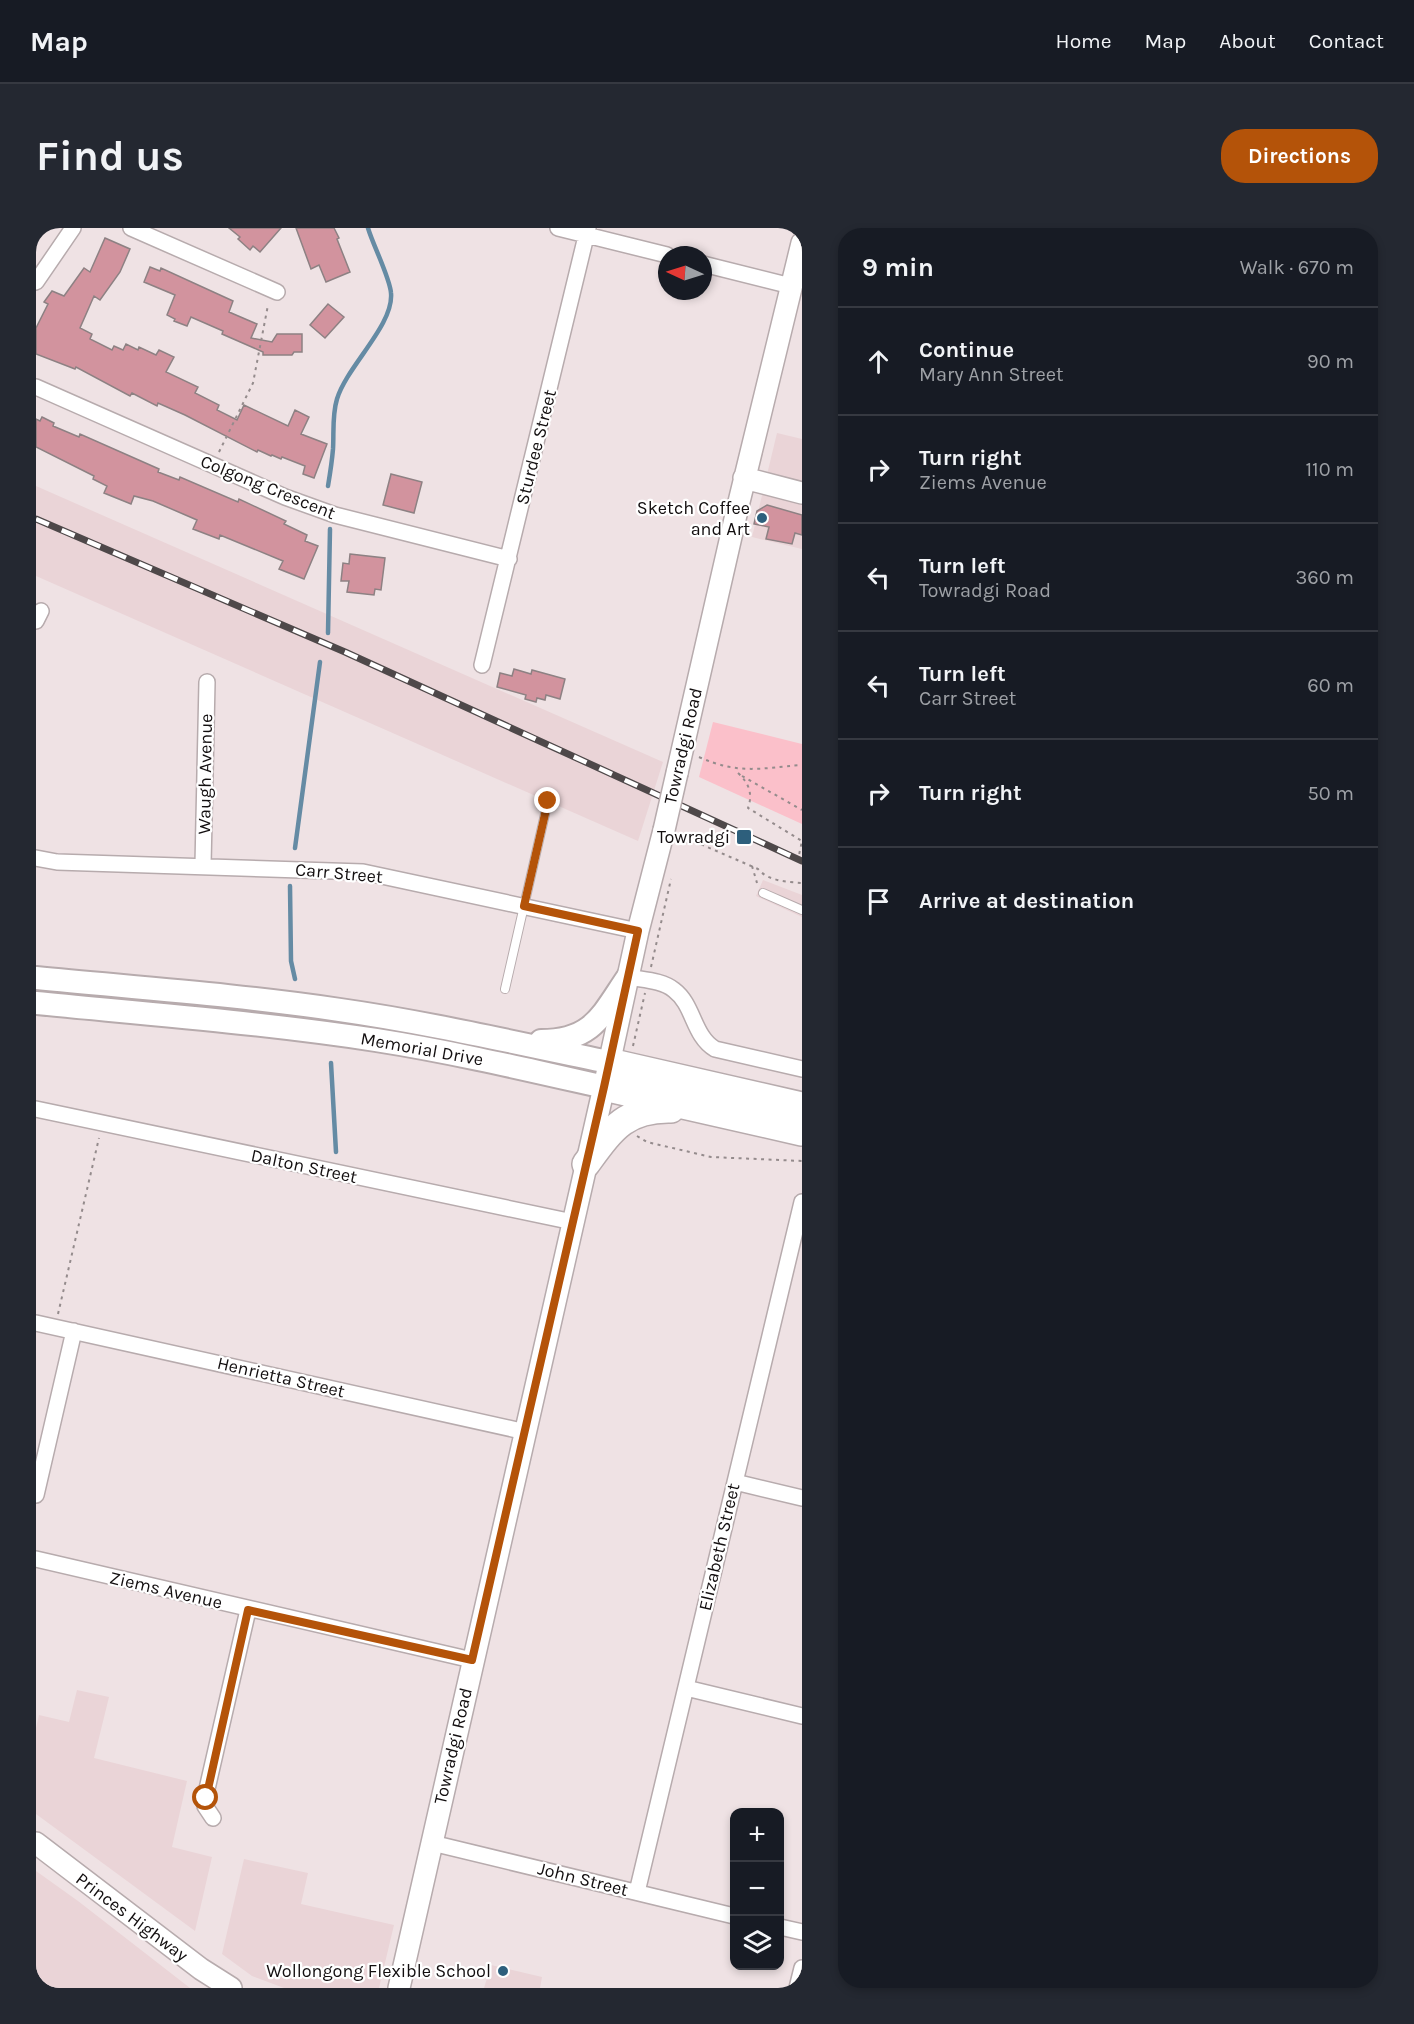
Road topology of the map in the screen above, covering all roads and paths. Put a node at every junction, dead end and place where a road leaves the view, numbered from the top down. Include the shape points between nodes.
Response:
1 (73, 228) edge
2 (131, 228) edge
3 (558, 228) edge
4 (588, 232) edge
5 (802, 243) edge
6 (658, 252) edge
7 (712, 266) edge
8 (36, 282) edge
9 (792, 286) junction
10 (274, 291) joint
11 (36, 387) edge
12 (214, 466) junction
13 (744, 478) junction
14 (802, 493) edge
15 (509, 559) junction
16 (482, 665) dead end
17 (207, 682) dead end
18 (697, 756) dead end
19 (802, 765) edge
20 (725, 768) junction
21 (738, 773) junction
22 (548, 801) dead end
23 (802, 810) edge
24 (668, 836) junction
25 (799, 855) dead end
26 (36, 858) edge
27 (204, 865) junction
28 (673, 869) dead end
29 (802, 883) edge
30 (763, 893) dead end
31 (524, 906) junction
32 (802, 910) edge
33 (638, 931) junction
34 (36, 978) edge
35 (638, 979) junction
36 (506, 989) dead end
37 (36, 1003) edge
38 (495, 1038) junction
39 (636, 1050) dead end
40 (802, 1069) edge
41 (607, 1075) junction
42 (802, 1106) edge
43 (36, 1109) edge
44 (714, 1112) junction
45 (103, 1124) junction
46 (802, 1132) edge
47 (634, 1133) dead end
48 (802, 1161) edge
49 (586, 1164) junction
50 (802, 1202) edge
51 (573, 1222) junction
52 (36, 1323) edge
53 (55, 1327) junction
54 (74, 1331) junction
55 (526, 1432) junction
56 (735, 1482) junction
57 (36, 1495) edge
58 (802, 1498) edge
59 (36, 1559) edge
60 (248, 1610) junction
61 (472, 1660) junction
62 (686, 1688) junction
63 (802, 1716) edge
64 (213, 1818) dead end
65 (36, 1843) edge
66 (432, 1843) junction
67 (637, 1892) junction
68 (730, 1915) edge
69 (784, 1928) edge
70 (802, 1932) edge
71 (802, 1968) edge
72 (231, 1988) edge
73 (399, 1988) edge
74 (797, 1988) edge

1 - 8 street
2 - 10 street
3 - 4 street
4 - 6 street
4 - 15 street, Sturdee Street
5 - 9 main road, Towradgi Road
7 - 9 street
9 - 13 main road, Towradgi Road
10 - 12 path via 252,383
11 - 12 street, Colgong Crescent
12 - 15 street, Colgong Crescent via 335,515
13 - 14 main road
13 - 24 main road, Towradgi Road, bridge via 676,773
15 - 16 street, Sturdee Street
17 - 27 street, Waugh Avenue
18 - 20 path
19 - 20 path
20 - 21 path
21 - 23 path
21 - 25 path via 751,792 748,808 802,841
22 - 31 lane
24 - 29 path via 698,843 764,875
24 - 33 main road, Towradgi Road
26 - 27 street, Carr Street via 57,862
27 - 31 street, Carr Street via 363,872
28 - 35 path
30 - 32 lane
31 - 33 street, Carr Street
31 - 36 lane
33 - 35 main road, Towradgi Road
34 - 38 main road, Memorial Drive via 285,1002
35 - 38 main road via 592,1026 576,1036 556,1041
35 - 39 path via 633,1047
35 - 40 street via 675,990 709,1045
35 - 41 main road, Towradgi Road
37 - 41 main road, Memorial Drive via 253,1024
38 - 41 main road, Memorial Drive
41 - 42 highway, Memorial Drive
41 - 44 highway, Memorial Drive
41 - 49 main road, Towradgi Road
43 - 45 street, Dalton Street
44 - 46 highway, Memorial Drive
44 - 49 highway via 663,1109 636,1113 611,1130
45 - 51 street, Dalton Street
45 - 53 path
47 - 48 path via 647,1142 711,1157
49 - 51 main road, Towradgi Road
50 - 56 street, Elizabeth Street
51 - 55 main road, Towradgi Road
52 - 53 street, Henrietta Street
53 - 54 street, Henrietta Street
54 - 55 street, Henrietta Street
54 - 57 street
55 - 61 main road, Towradgi Road
56 - 58 street
56 - 62 street, Elizabeth Street
59 - 60 street, Ziems Avenue
60 - 61 street, Ziems Avenue
60 - 64 street via 207,1789 205,1806
61 - 66 main road, Towradgi Road
62 - 63 street
62 - 67 street, Elizabeth Street
65 - 72 main road, Princes Highway
66 - 67 street, John Street
66 - 73 main road, Towradgi Road
67 - 68 street, John Street
69 - 70 street
71 - 74 street

